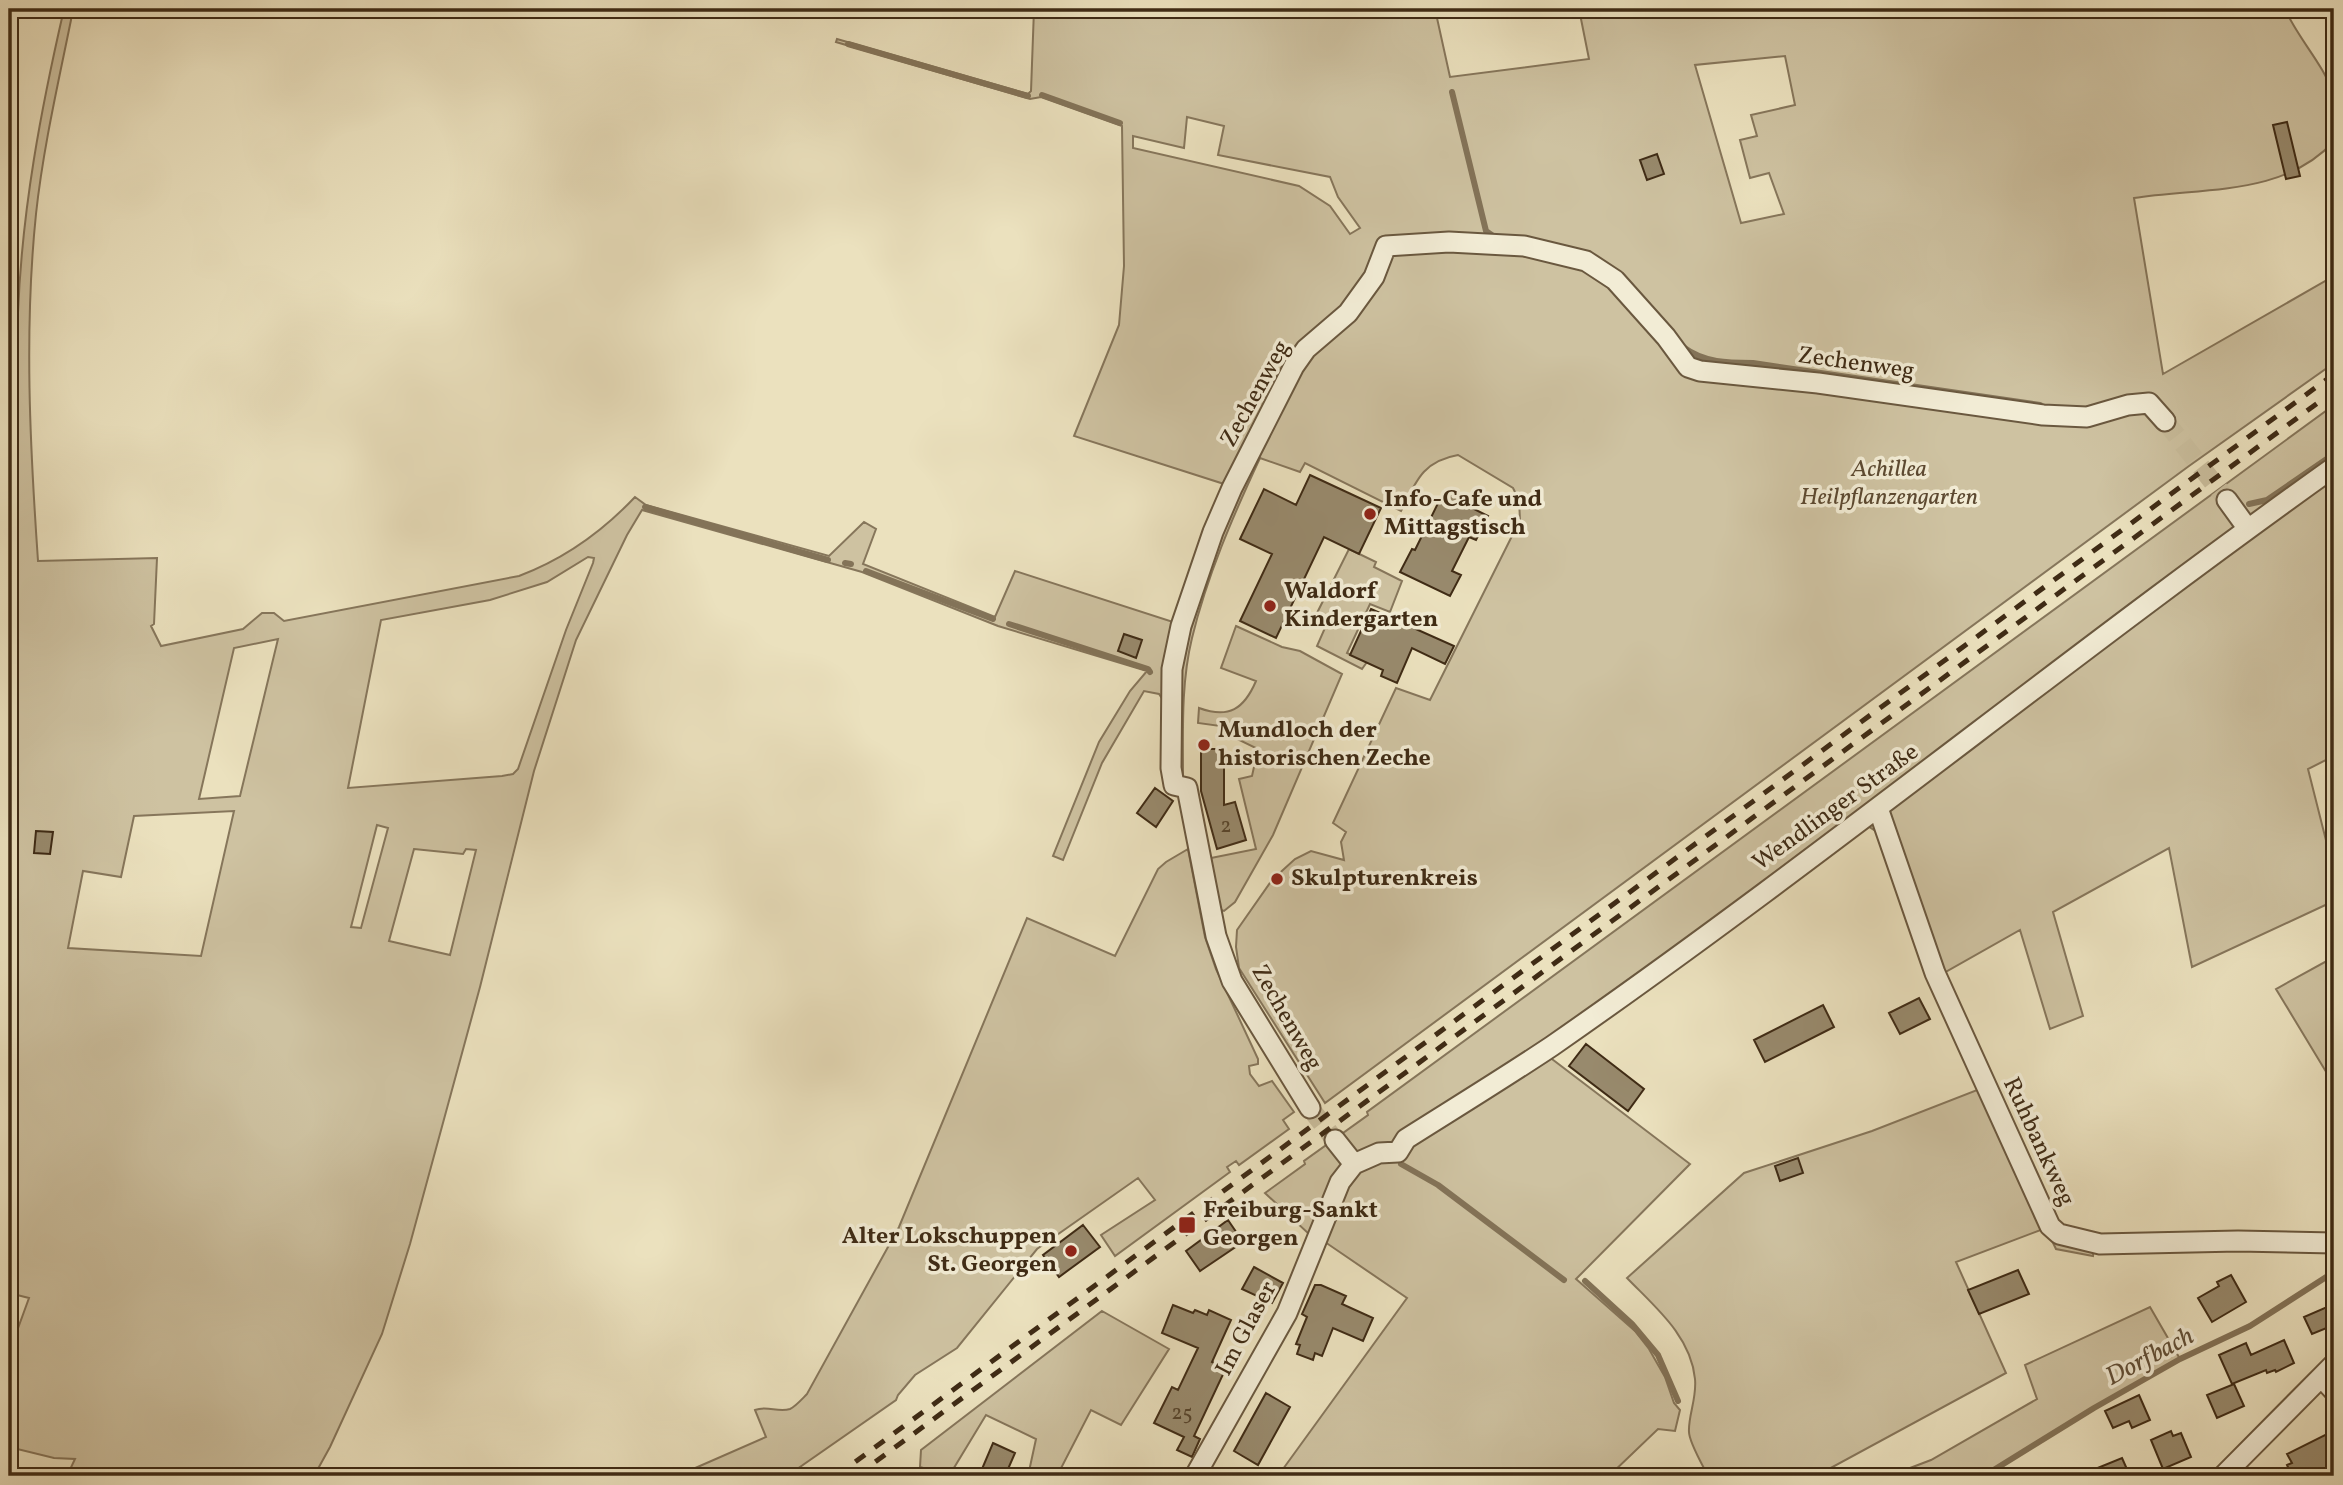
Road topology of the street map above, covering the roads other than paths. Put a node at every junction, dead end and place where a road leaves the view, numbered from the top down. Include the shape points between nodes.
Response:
1 (2165, 421) tunnel mouth
2 (2334, 467) edge
3 (2227, 500) tunnel mouth
4 (2248, 529) junction
5 (1878, 808) junction
6 (1310, 1108) tunnel mouth
7 (1335, 1140) tunnel mouth
8 (1354, 1164) junction
9 (2334, 1242) edge
10 (2330, 1378) edge
11 (1195, 1476) edge
12 (2223, 1476) edge

1 - 6 street, Zechenweg via 2149,403 2087,416 2043,415 1700,371 1688,367 1615,280 1586,261 1524,246 1449,242 1386,246 1374,276 1348,313 1306,348 1294,366 1232,488 1182,624 1172,669 1171,768 1174,785 1187,789 1216,936 1232,981
2 - 4 street, Wendlinger Straße
3 - 4 street
4 - 5 street, Wendlinger Straße
5 - 8 street, Wendlinger Straße via 1551,1046 1406,1139 1398,1152 1379,1153
5 - 9 street, Ruhbankweg via 1936,973 2050,1226 2059,1234 2100,1244
7 - 8 street
8 - 11 street, Im Glaser via 1340,1182 1287,1313
10 - 12 street

